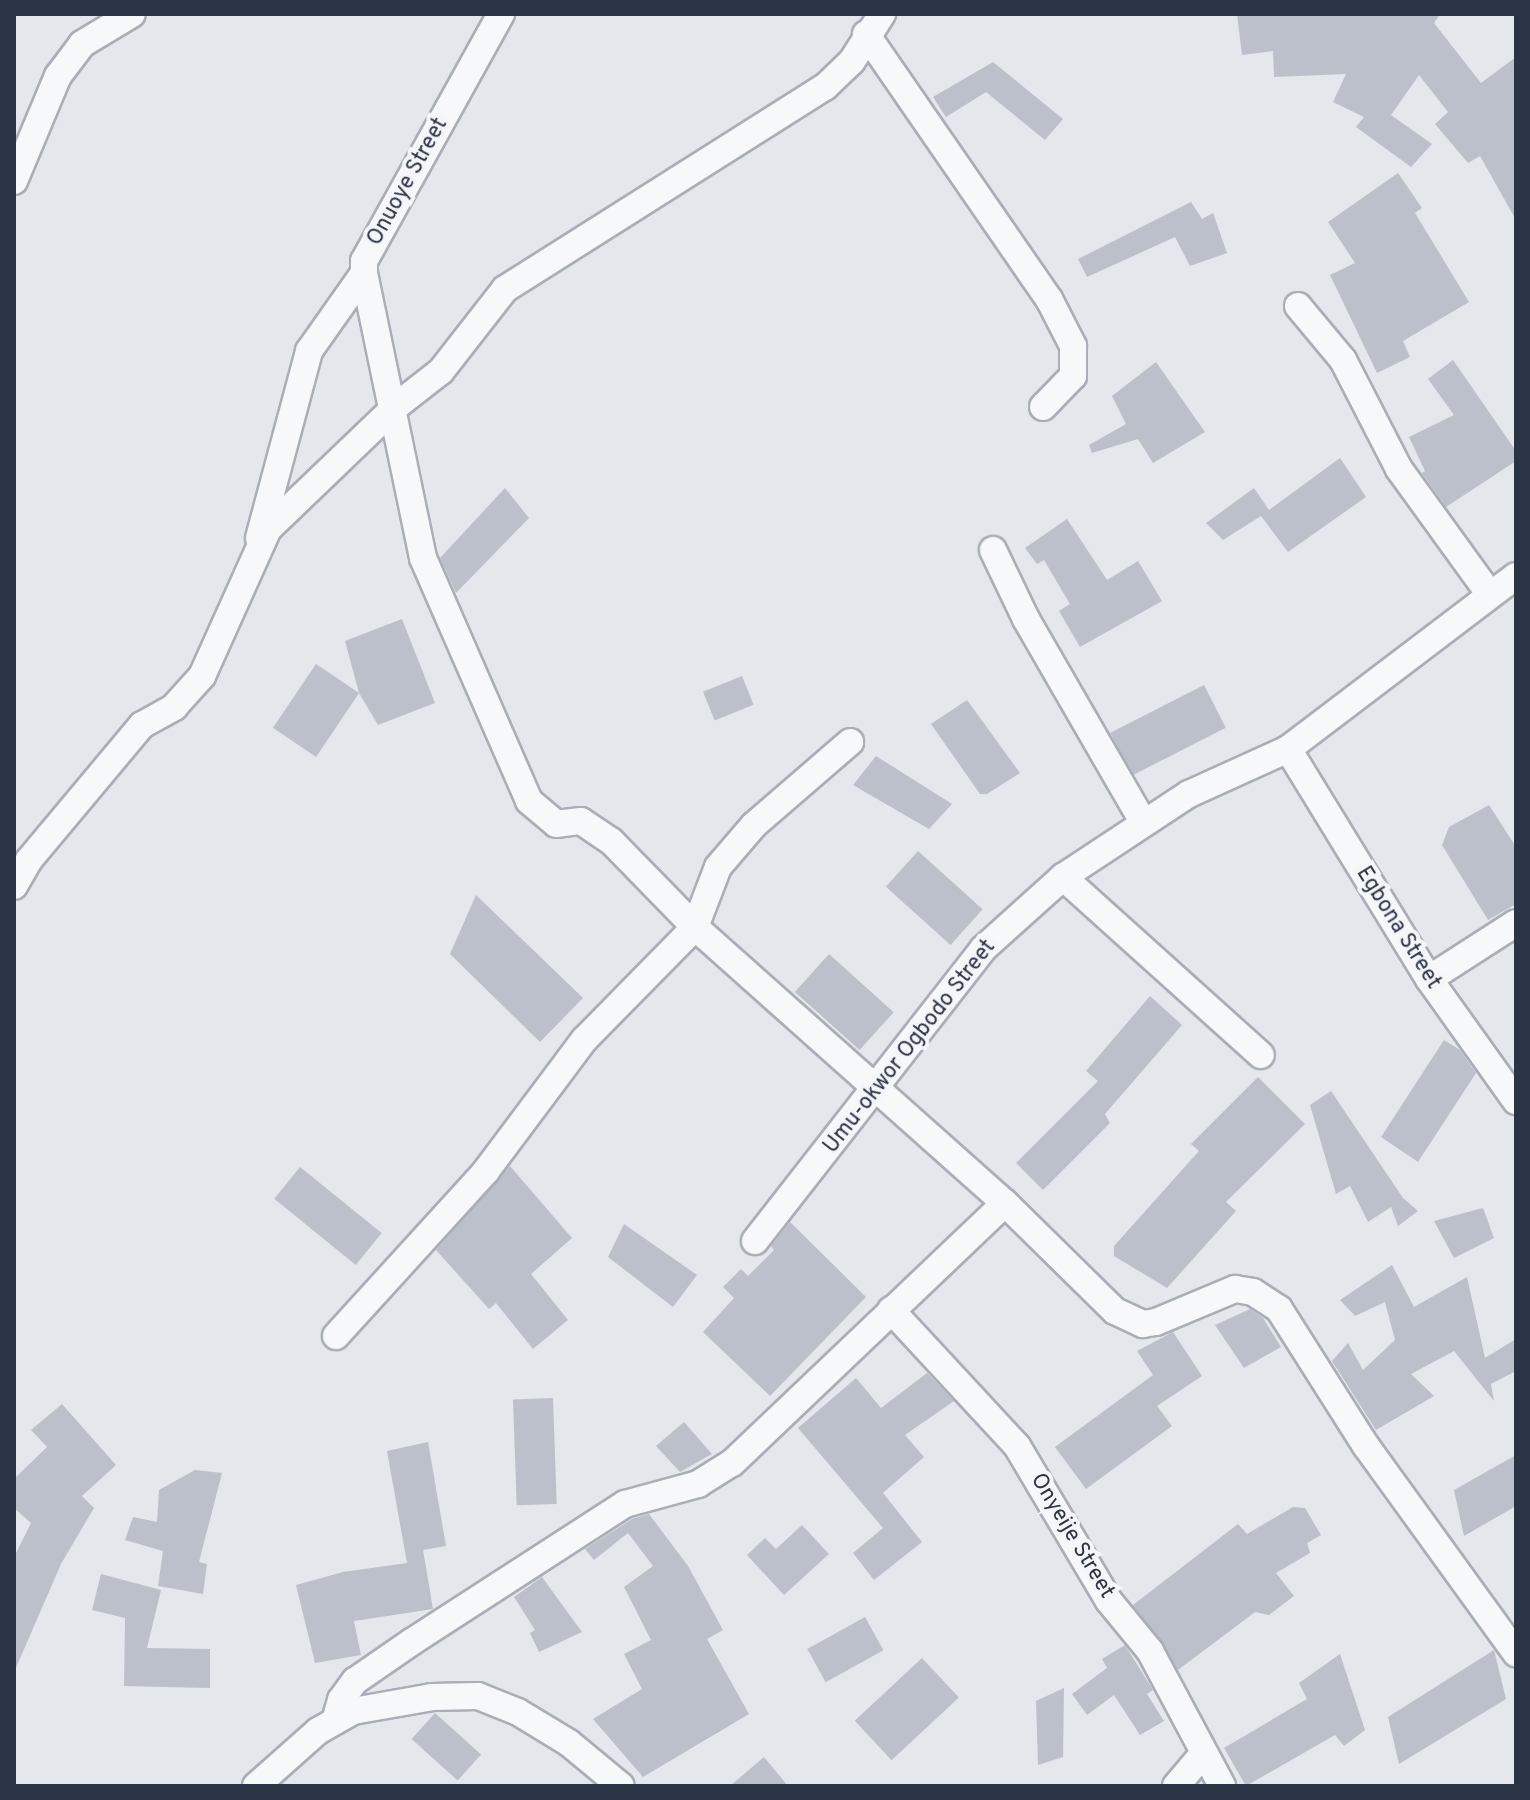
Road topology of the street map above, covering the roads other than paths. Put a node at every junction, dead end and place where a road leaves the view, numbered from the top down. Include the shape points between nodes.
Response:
1 (132, 14) edge
2 (501, 14) edge
3 (874, 24) edge
4 (14, 181) edge
5 (364, 273) junction
6 (1298, 306) dead end
7 (395, 407) junction
8 (1043, 407) dead end
9 (993, 550) dead end
10 (249, 576) junction
11 (1516, 576) edge
12 (1488, 592) junction
13 (850, 742) dead end
14 (1288, 749) junction
15 (1143, 822) junction
16 (1063, 877) junction
17 (14, 886) edge
18 (1516, 923) edge
19 (695, 927) junction
20 (1429, 979) junction
21 (1261, 1055) dead end
22 (877, 1090) junction
23 (1516, 1101) edge
24 (1005, 1203) junction
25 (755, 1241) dead end
26 (891, 1310) junction
27 (336, 1336) dead end
28 (1516, 1653) edge
29 (335, 1721) junction
30 (1203, 1754) junction
31 (256, 1786) edge
32 (621, 1786) edge
33 (1176, 1786) edge
34 (1222, 1786) edge

1 - 4 street via 82,44 58,76
2 - 5 street, Onuoye Street via 364,261
3 - 7 street via 852,61 825,87 505,289 441,371
3 - 8 street via 1049,299 1073,346 1073,376
5 - 7 street, Onuoye Street
5 - 10 street via 309,351
6 - 12 street via 1343,360 1399,469
7 - 10 street via 268,529
7 - 19 street, Onuoye Street via 423,558 529,801 556,824 581,821 611,841
9 - 15 street via 1026,619
10 - 17 street via 202,676 174,707 142,725 29,860
11 - 12 street, Umu-okwor Ogbodo Street
12 - 14 street, Umu-okwor Ogbodo Street
13 - 19 street via 754,825 718,867
14 - 15 street, Umu-okwor Ogbodo Street via 1200,788
14 - 20 street, Egbona Street
15 - 16 street, Umu-okwor Ogbodo Street
16 - 21 street
16 - 22 street, Umu-okwor Ogbodo Street via 983,949
18 - 20 street
19 - 22 street, Onuoye Street
19 - 27 street via 584,1040 486,1171
20 - 23 street, Egbona Street
22 - 24 street, Onuoye Street
22 - 25 street, Umu-okwor Ogbodo Street
24 - 26 street
24 - 28 street, Onuoye Street via 1115,1311 1143,1324 1235,1289 1253,1292 1279,1309 1366,1446
26 - 29 street via 732,1463 698,1484 625,1504 413,1641 355,1681 341,1700
26 - 30 street, Onyeije Street via 1017,1446 1109,1601 1150,1651
29 - 31 street
29 - 32 street via 366,1708 478,1696 518,1712 569,1743
30 - 33 street
30 - 34 street, Onyeije Street

